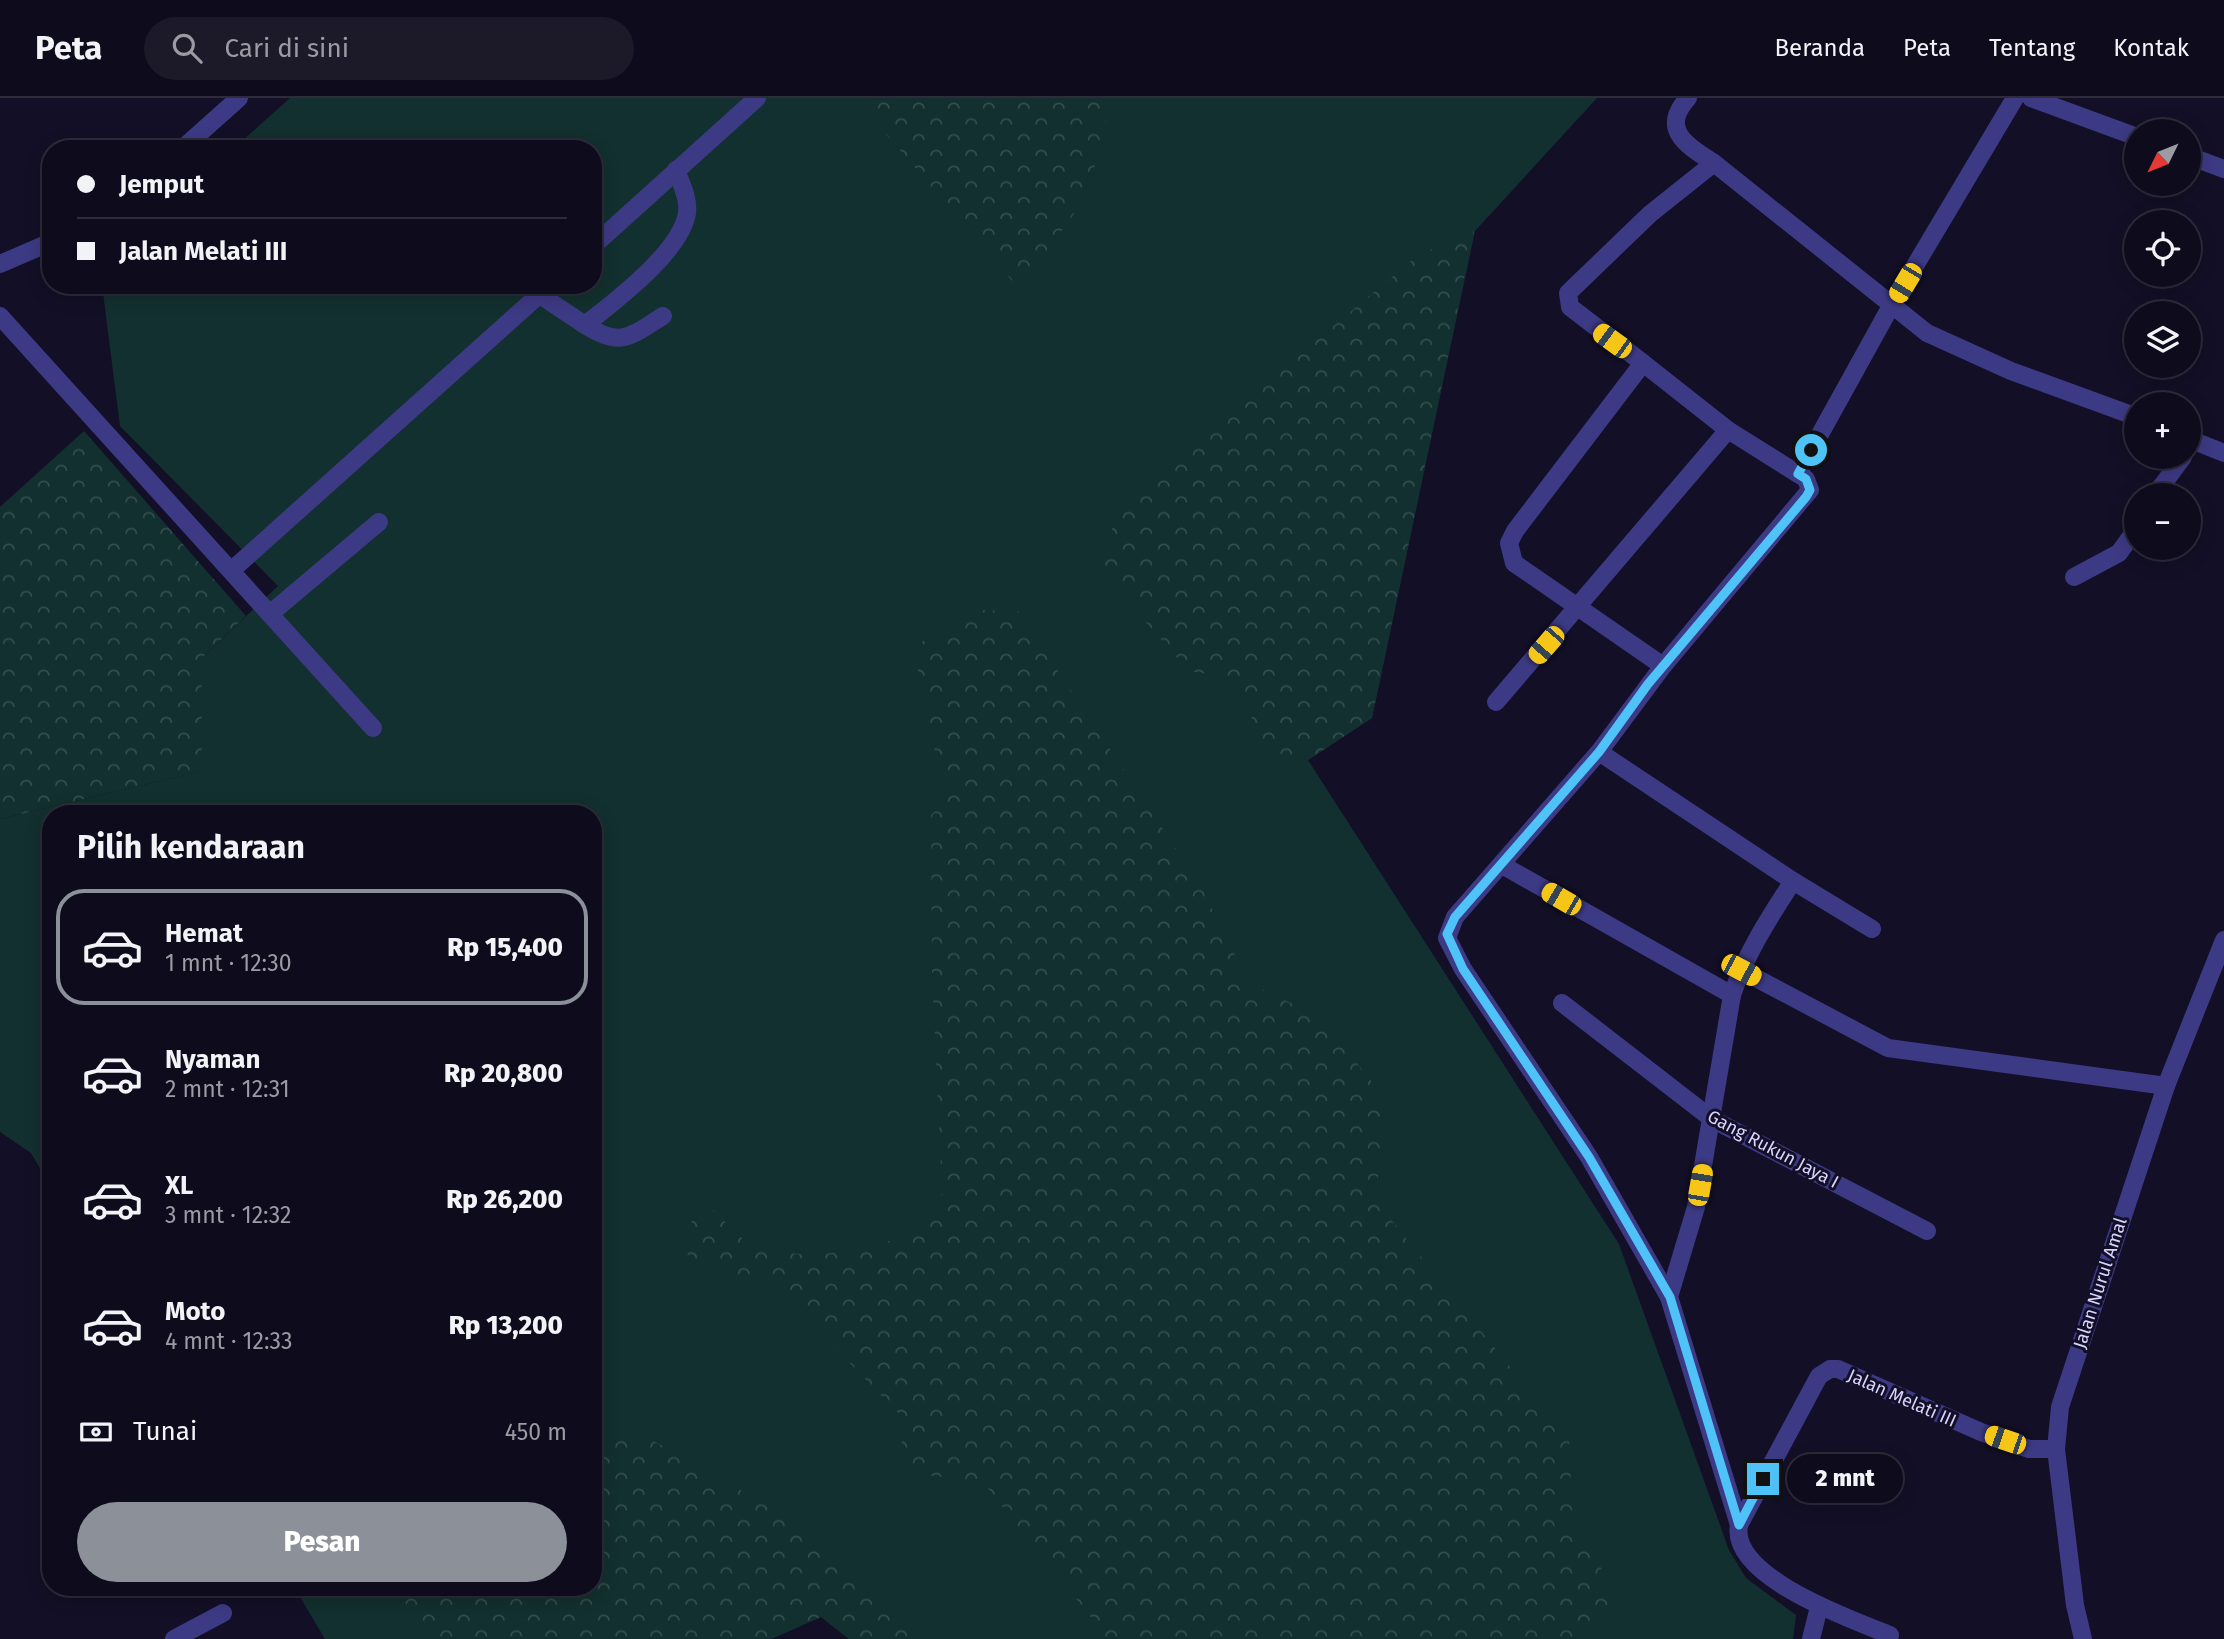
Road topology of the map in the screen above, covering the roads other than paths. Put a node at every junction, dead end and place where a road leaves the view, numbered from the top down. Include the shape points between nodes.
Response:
1 (239, 98) edge
2 (758, 98) edge
3 (1688, 98) edge
4 (2015, 98) edge
5 (2031, 98) edge
6 (2124, 132) edge
7 (192, 140) edge
8 (2202, 161) edge
9 (1714, 163) junction
10 (2224, 169) edge
11 (676, 170) junction
12 (602, 238) edge
13 (42, 246) edge
14 (0, 264) edge
15 (541, 294) edge
16 (550, 294) edge
17 (1891, 306) junction
18 (0, 316) edge
19 (663, 316) dead end
20 (585, 325) junction
21 (1643, 363) junction
22 (2124, 412) edge
23 (1728, 430) junction
24 (2201, 446) edge
25 (2224, 453) edge
26 (1798, 474) junction
27 (379, 522) dead end
28 (2124, 546) edge
29 (232, 570) junction
30 (2074, 577) dead end
31 (1579, 607) junction
32 (271, 613) junction
33 (1663, 666) junction
34 (1496, 702) dead end
35 (373, 728) dead end
36 (1599, 752) junction
37 (1502, 865) junction
38 (1793, 881) junction
39 (1872, 929) dead end
40 (2224, 940) edge
41 (1741, 970) junction
42 (1732, 995) junction
43 (1562, 1003) dead end
44 (2166, 1086) junction
45 (1712, 1119) junction
46 (1927, 1231) dead end
47 (1670, 1297) junction
48 (2056, 1449) junction
49 (1739, 1525) junction
50 (1819, 1607) junction
51 (223, 1613) dead end
52 (1890, 1635) dead end
53 (174, 1639) edge
54 (1811, 1639) edge
55 (2083, 1639) edge

1 - 7 street
2 - 11 street
3 - 9 street via 1676,122 1679,136
4 - 17 street
5 - 6 street
8 - 10 street
9 - 17 street
9 - 21 street via 1650,214 1568,293 1570,307
11 - 12 street
11 - 20 street via 687,212 677,235 634,284
13 - 14 street
15 - 29 street
16 - 20 street
17 - 22 street via 1927,333 1962,351
17 - 26 street
18 - 29 street
19 - 20 street via 620,339
21 - 23 street
21 - 31 street via 1509,543 1514,563
23 - 26 street
23 - 31 street
24 - 25 street
26 - 33 street via 1808,484 1806,497
27 - 32 street
28 - 30 street
29 - 32 street
31 - 33 street
31 - 34 street
32 - 35 street
33 - 36 street
36 - 37 street
36 - 38 street
37 - 42 street
37 - 47 street via 1455,917 1447,931 1450,946 1589,1157
38 - 39 street
38 - 41 street
40 - 44 street, Jalan Nurul Amal
41 - 42 street
41 - 44 street via 1888,1048
42 - 45 street
43 - 45 street, Gang Rukun Jaya I
44 - 48 street, Jalan Nurul Amal via 2060,1407
45 - 46 street, Gang Rukun Jaya I
45 - 47 street via 1696,1207
47 - 49 street
48 - 49 street, Jalan Melati III via 2029,1449 1829,1369 1812,1388
48 - 55 street, Jalan Nurul Amal
49 - 50 street via 1738,1539 1753,1561
50 - 52 street
50 - 54 street
51 - 53 street

